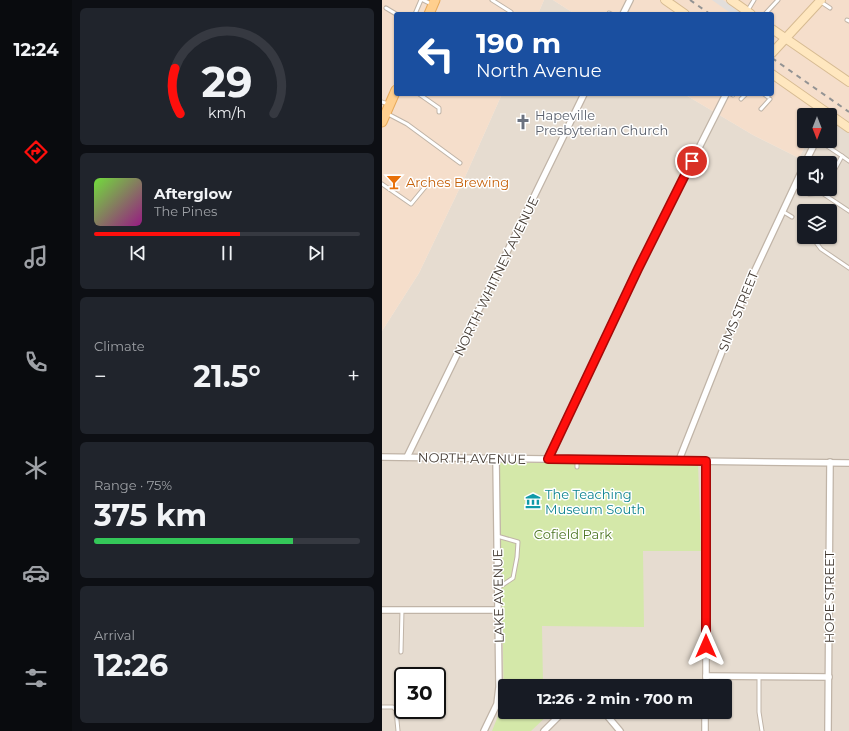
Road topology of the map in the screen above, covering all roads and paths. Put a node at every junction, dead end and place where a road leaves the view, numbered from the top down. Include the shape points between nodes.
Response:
1 (422, 0) edge
2 (492, 0) edge
3 (630, 0) edge
4 (665, 0) edge
5 (731, 0) edge
6 (754, 0) edge
7 (778, 0) edge
8 (820, 0) edge
9 (434, 2) edge
10 (386, 8) dead end
11 (830, 8) dead end
12 (676, 11) edge
13 (416, 12) edge
14 (429, 12) edge
15 (511, 12) dead end
16 (625, 12) edge
17 (748, 12) edge
18 (749, 12) edge
19 (767, 12) edge
20 (394, 13) edge
21 (774, 30) edge
22 (786, 38) junction
23 (774, 51) edge
24 (774, 75) edge
25 (849, 82) edge
26 (394, 93) edge
27 (423, 96) edge
28 (583, 96) edge
29 (725, 96) edge
30 (744, 96) edge
31 (766, 96) edge
32 (741, 99) dead end
33 (386, 106) edge
34 (820, 108) edge
35 (761, 109) dead end
36 (439, 112) dead end
37 (837, 120) edge
38 (382, 122) edge
39 (849, 128) edge
40 (830, 148) edge
41 (842, 156) junction
42 (849, 161) edge
43 (460, 163) dead end
44 (837, 165) edge
45 (797, 180) edge
46 (430, 181) dead end
47 (382, 184) edge
48 (794, 186) junction
49 (797, 188) edge
50 (826, 196) edge
51 (782, 211) junction
52 (849, 211) edge
53 (792, 217) dead end
54 (817, 244) edge
55 (849, 268) edge
56 (382, 457) edge
57 (407, 457) junction
58 (496, 458) junction
59 (548, 459) junction
60 (577, 459) junction
61 (679, 460) junction
62 (706, 461) junction
63 (830, 462) junction
64 (849, 463) edge
65 (577, 467) dead end
66 (497, 536) junction
67 (498, 588) junction
68 (382, 610) edge
69 (402, 610) junction
70 (498, 610) junction
71 (401, 652) dead end
72 (706, 676) joint
73 (759, 677) junction
74 (829, 677) junction
75 (382, 707) edge
76 (556, 719) edge
77 (610, 719) edge
78 (705, 719) edge
79 (398, 731) edge
80 (484, 731) edge
81 (544, 731) edge
82 (620, 731) edge
83 (705, 731) edge
84 (762, 731) edge
85 (828, 731) edge

1 - 9 lane
1 - 13 lane
2 - 15 lane
3 - 16 street
4 - 12 main road
5 - 17 main road
6 - 18 lane
7 - 19 lane
8 - 11 lane
8 - 22 main road
9 - 14 main road
10 - 20 lane
21 - 22 main road
22 - 23 main road
22 - 25 main road
24 - 34 main road
26 - 33 main road
27 - 36 lane via 439,108
28 - 57 street, NORTH WHITNEY AVENUE
29 - 59 street via 638,269
30 - 32 lane
31 - 35 lane via 769,98
33 - 38 main road
33 - 43 lane
37 - 39 main road
40 - 41 lane
41 - 42 lane
41 - 44 lane
45 - 48 street, SIMS STREET
46 - 47 lane via 411,204
48 - 49 lane
48 - 51 street, SIMS STREET
50 - 52 lane
51 - 53 lane
51 - 61 street, SIMS STREET via 750,281
54 - 55 lane
56 - 57 street, NORTH AVENUE
57 - 58 street, NORTH AVENUE
58 - 59 street, NORTH AVENUE
58 - 66 street, LAKE AVENUE
59 - 60 street, NORTH AVENUE
60 - 61 street, NORTH AVENUE
60 - 65 lane
61 - 62 street, NORTH AVENUE
62 - 63 street, NORTH AVENUE
62 - 72 street
63 - 64 street, NORTH AVENUE
63 - 74 street, HOPE STREET
66 - 67 street, LAKE AVENUE
66 - 67 lane via 518,542 513,578
67 - 70 street, LAKE AVENUE
68 - 69 street
69 - 70 street
69 - 71 lane
70 - 80 street, LAKE AVENUE via 499,687 497,704
72 - 73 street
73 - 74 street
73 - 84 lane
74 - 85 street, HOPE STREET
75 - 79 lane via 393,707 396,710
76 - 81 street
77 - 82 street
78 - 83 street

